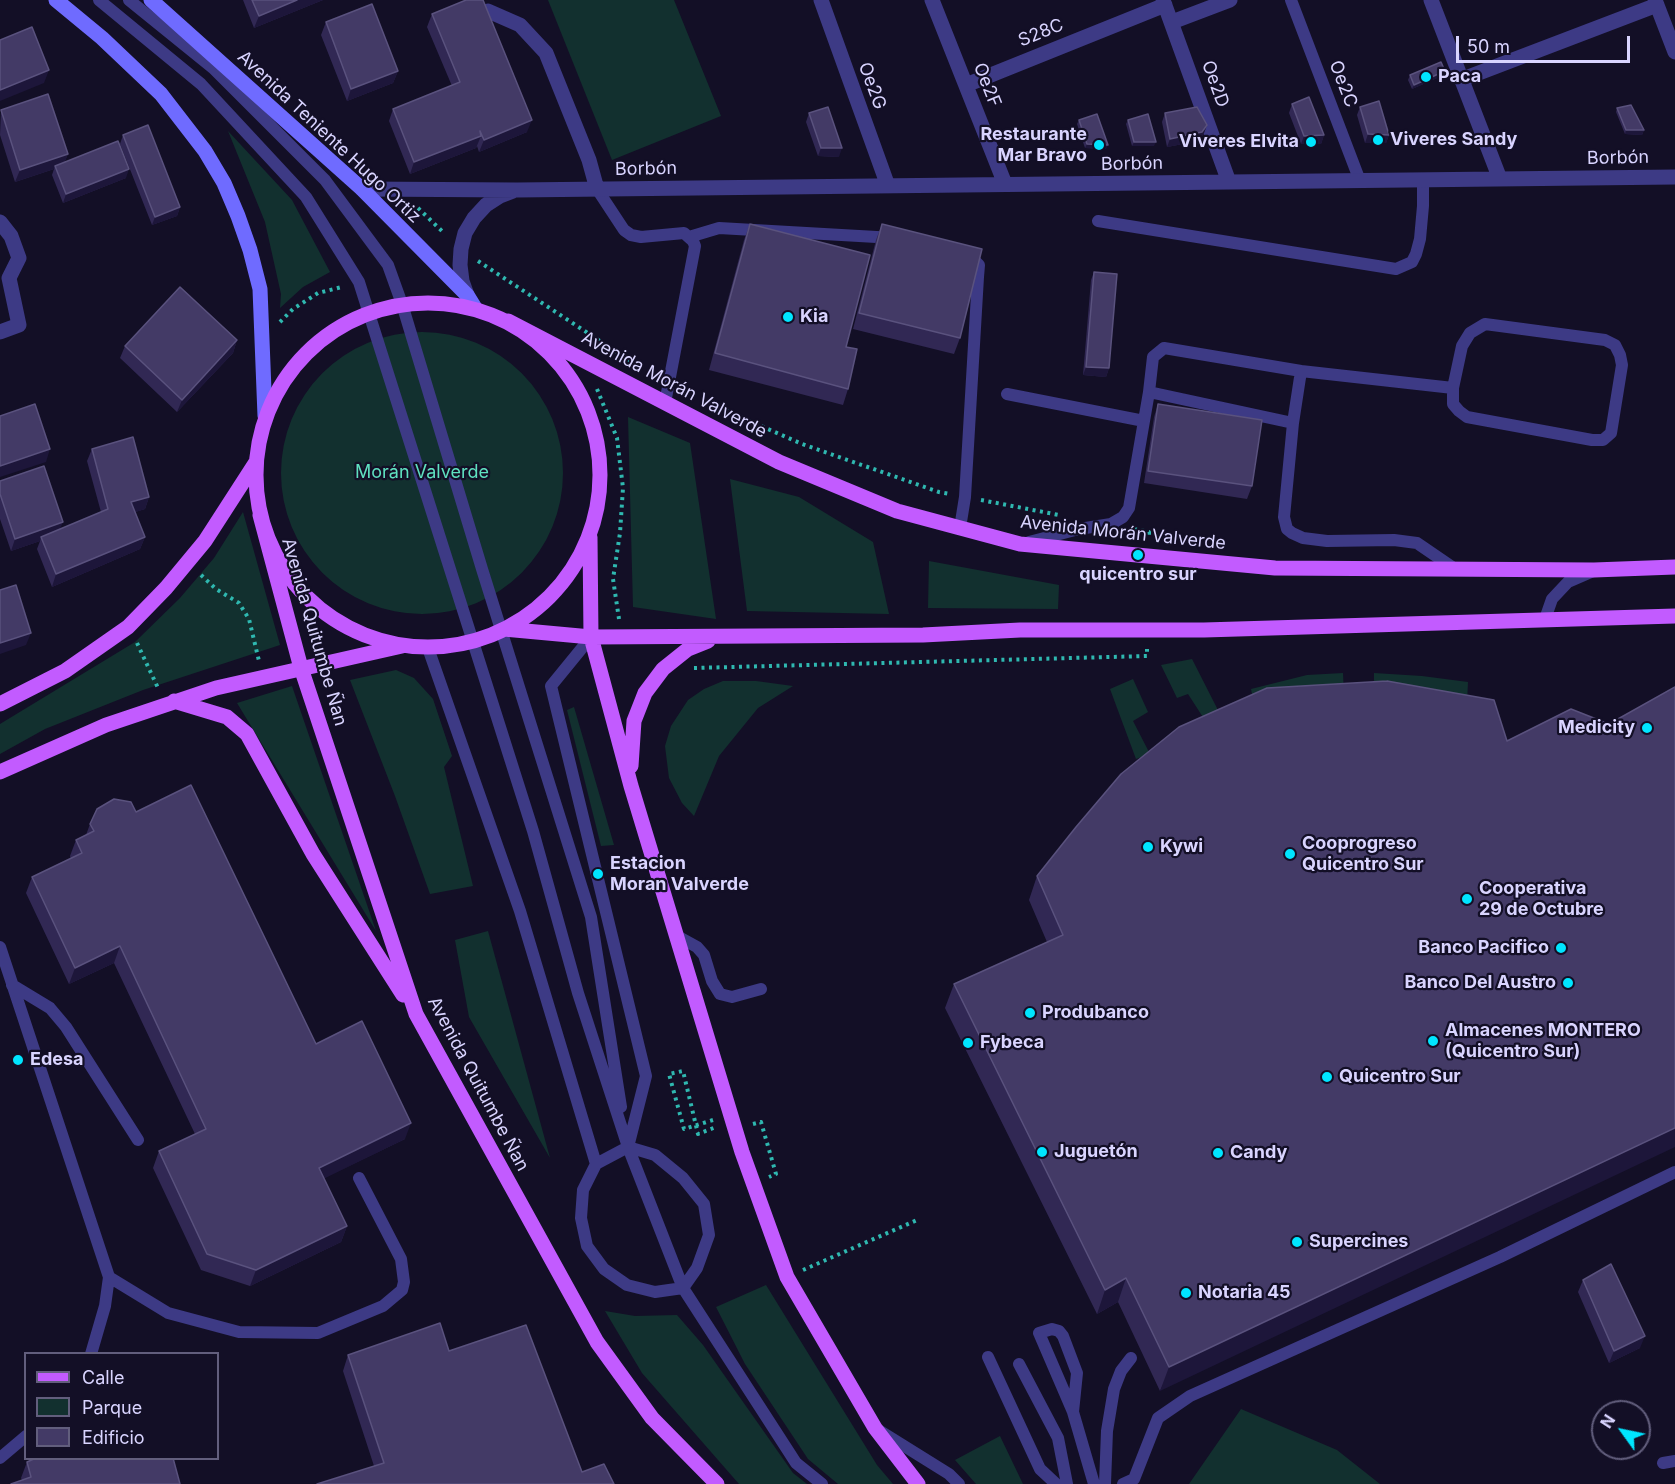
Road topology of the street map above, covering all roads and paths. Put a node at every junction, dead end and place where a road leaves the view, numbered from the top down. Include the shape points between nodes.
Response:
1 (56, 0) edge
2 (99, 0) edge
3 (129, 0) edge
4 (151, 0) edge
5 (820, 0) edge
6 (932, 0) edge
7 (1230, 0) edge
8 (1291, 0) edge
9 (1431, 0) edge
10 (1164, 2) edge
11 (1656, 3) edge
12 (488, 11) edge
13 (1172, 22) junction
14 (1675, 52) edge
15 (1462, 79) junction
16 (966, 85) junction
17 (1675, 177) edge
18 (1500, 179) junction
19 (1423, 180) junction
20 (1360, 181) junction
21 (1229, 182) junction
22 (1005, 184) junction
23 (888, 186) junction
24 (362, 189) junction
25 (398, 189) junction
26 (597, 189) junction
27 (517, 190) junction
28 (1098, 221) dead end
29 (0, 222) edge
30 (689, 237) junction
31 (906, 239) edge
32 (461, 249) junction
33 (959, 252) edge
34 (4, 280) edge
35 (471, 302) junction
36 (402, 304) junction
37 (370, 312) junction
38 (508, 321) junction
39 (575, 324) junction
40 (0, 332) edge
41 (582, 360) junction
42 (640, 367) dead end
43 (1300, 371) junction
44 (596, 388) dead end
45 (1453, 388) junction
46 (1149, 392) junction
47 (1007, 394) dead end
48 (665, 403) junction
49 (720, 408) dead end
50 (265, 416) junction
51 (1144, 421) junction
52 (1293, 423) junction
53 (256, 462) junction
54 (965, 497) junction
55 (260, 515) junction
56 (1066, 516) dead end
57 (1111, 524) junction
58 (960, 528) junction
59 (1149, 532) dead end
60 (590, 534) junction
61 (1020, 544) junction
62 (188, 562) junction
63 (1675, 567) edge
64 (1455, 569) junction
65 (1594, 570) junction
66 (1675, 616) edge
67 (1545, 619) junction
68 (502, 630) junction
69 (591, 637) junction
70 (621, 637) junction
71 (717, 637) junction
72 (135, 638) dead end
73 (474, 641) junction
74 (403, 646) junction
75 (428, 648) junction
76 (1147, 656) dead end
77 (301, 668) junction
78 (663, 669) junction
79 (262, 677) junction
80 (160, 691) dead end
81 (174, 701) junction
82 (0, 704) edge
83 (0, 772) edge
84 (631, 786) junction
85 (676, 936) junction
86 (0, 947) edge
87 (12, 985) junction
88 (761, 989) dead end
89 (416, 1014) junction
90 (683, 1071) dead end
91 (733, 1122) junction
92 (138, 1140) dead end
93 (628, 1147) junction
94 (596, 1164) junction
95 (1675, 1172) edge
96 (359, 1178) dead end
97 (767, 1178) dead end
98 (917, 1220) dead end
99 (109, 1277) junction
100 (787, 1277) junction
101 (683, 1288) junction
102 (91, 1352) edge
103 (988, 1357) dead end
104 (1131, 1358) dead end
105 (1019, 1364) dead end
106 (1073, 1412) junction
107 (876, 1428) junction
108 (24, 1438) edge
109 (0, 1458) edge
110 (1102, 1483) edge
111 (717, 1484) edge
112 (822, 1484) edge
113 (918, 1484) edge
114 (959, 1484) edge
115 (1056, 1484) edge
116 (1067, 1484) edge
117 (1123, 1484) edge

1 - 50 main road via 161,94 224,183 250,250 260,289
2 - 37 lane via 201,84 306,197 359,282
3 - 36 lane via 213,68 325,180 388,265
4 - 24 main road, Avenida Teniente Hugo Ortiz
5 - 23 street, Oe2G
6 - 16 street, Oe2F
7 - 13 street
8 - 20 lane, Oe2C
9 - 15 street
10 - 13 street, Oe2D
10 - 16 street, S28C
11 - 14 street
11 - 15 street
12 - 26 street via 520,25 546,53
13 - 21 street, Oe2D
15 - 18 street
16 - 22 street, Oe2F
17 - 18 street, Borbón
18 - 19 street, Borbón
19 - 20 street, Borbón
19 - 28 lane via 1416,254 1412,262 1396,269
20 - 21 street, Borbón
21 - 22 street, Borbón
22 - 23 street, Borbón
23 - 26 street, Borbón
24 - 25 street, Borbón
24 - 35 main road, Avenida Teniente Hugo Ortiz
25 - 27 street, Borbón
25 - 32 path
26 - 27 street, Borbón
26 - 30 lane via 631,235 684,233
27 - 32 street, Borbón via 486,205 465,233
29 - 34 street via 11,236 18,258
30 - 31 lane via 719,228
30 - 48 lane via 695,246
32 - 35 street, Borbón via 462,281
32 - 39 path
33 - 54 lane via 970,255 979,265
34 - 40 street via 19,325
35 - 36 main road
35 - 38 main road
36 - 37 main road
36 - 68 lane
37 - 50 main road via 327,335 292,369
37 - 73 lane
38 - 41 main road, Avenida Morán Valverde
38 - 60 main road via 548,350 579,389 596,436 600,485
39 - 41 path
39 - 42 path
41 - 48 main road, Avenida Morán Valverde
43 - 45 lane
43 - 46 lane via 1164,348 1153,357
43 - 52 lane
44 - 70 path via 617,438 623,488 613,579
45 - 45 lane via 1453,404 1467,417 1603,440 1611,433 1622,365 1615,345 1605,340 1485,324 1470,333 1462,346
46 - 51 lane
46 - 52 lane
47 - 51 lane
48 - 58 main road, Avenida Morán Valverde via 779,462 897,511
49 - 54 path via 802,444 939,492
50 - 53 main road
51 - 57 lane via 1129,508
52 - 64 lane via 1284,517 1287,529 1303,538 1327,541 1417,543
53 - 55 main road
53 - 62 main road
54 - 56 path
54 - 58 lane
55 - 74 main road via 279,563 312,603 354,631
55 - 77 main road, Avenida Quitumbe Ñan
57 - 59 path
57 - 61 lane
58 - 61 main road, Avenida Morán Valverde
60 - 68 main road via 570,573 540,605
60 - 69 main road
61 - 64 main road, Avenida Morán Valverde via 1275,567
62 - 79 path via 216,589 239,603 249,619
62 - 82 main road via 128,627 65,670
63 - 65 main road, Avenida Morán Valverde
64 - 65 main road, Avenida Morán Valverde
65 - 67 lane via 1568,582 1552,600
66 - 67 main road
67 - 71 main road via 1204,630
68 - 69 main road
68 - 73 main road
68 - 93 lane via 591,917
69 - 70 main road
69 - 84 main road
69 - 93 lane via 551,686 646,1076
70 - 71 main road
71 - 78 main road via 687,649
72 - 80 path
73 - 75 main road
73 - 93 lane
74 - 75 main road
74 - 77 main road
75 - 94 lane via 520,911
76 - 78 path
77 - 79 main road
77 - 89 main road, Avenida Quitumbe Ñan
78 - 84 main road via 645,693 634,721
79 - 81 main road
81 - 83 main road via 106,725
81 - 89 main road via 227,717 247,734 313,854
84 - 85 main road
85 - 88 lane via 704,955 720,994 732,997
85 - 91 main road
86 - 87 lane
87 - 92 lane via 50,1008 66,1027
87 - 99 lane
89 - 111 main road, Avenida Quitumbe Ñan via 597,1342 652,1418
90 - 91 path via 669,1074 684,1128
91 - 97 path via 761,1122 776,1174
91 - 100 main road
93 - 94 lane
93 - 101 lane
93 - 101 lane via 655,1155 683,1178 704,1204 709,1235 697,1268
94 - 101 lane via 584,1190 580,1218 587,1246 604,1269 627,1285 655,1292
95 - 117 lane via 1500,1257 1190,1396 1158,1418 1134,1479
96 - 99 lane via 401,1259 402,1290 383,1306 318,1333 239,1332 168,1313
98 - 100 path
99 - 102 lane
100 - 107 main road
101 - 112 lane via 796,1463
103 - 115 lane via 1040,1469
104 - 110 lane via 1120,1371 1114,1389
105 - 116 lane via 1058,1438
106 - 106 lane via 1039,1333 1052,1329 1063,1336 1077,1373
106 - 110 lane
107 - 113 main road
107 - 114 lane
108 - 109 lane
110 - 117 lane

